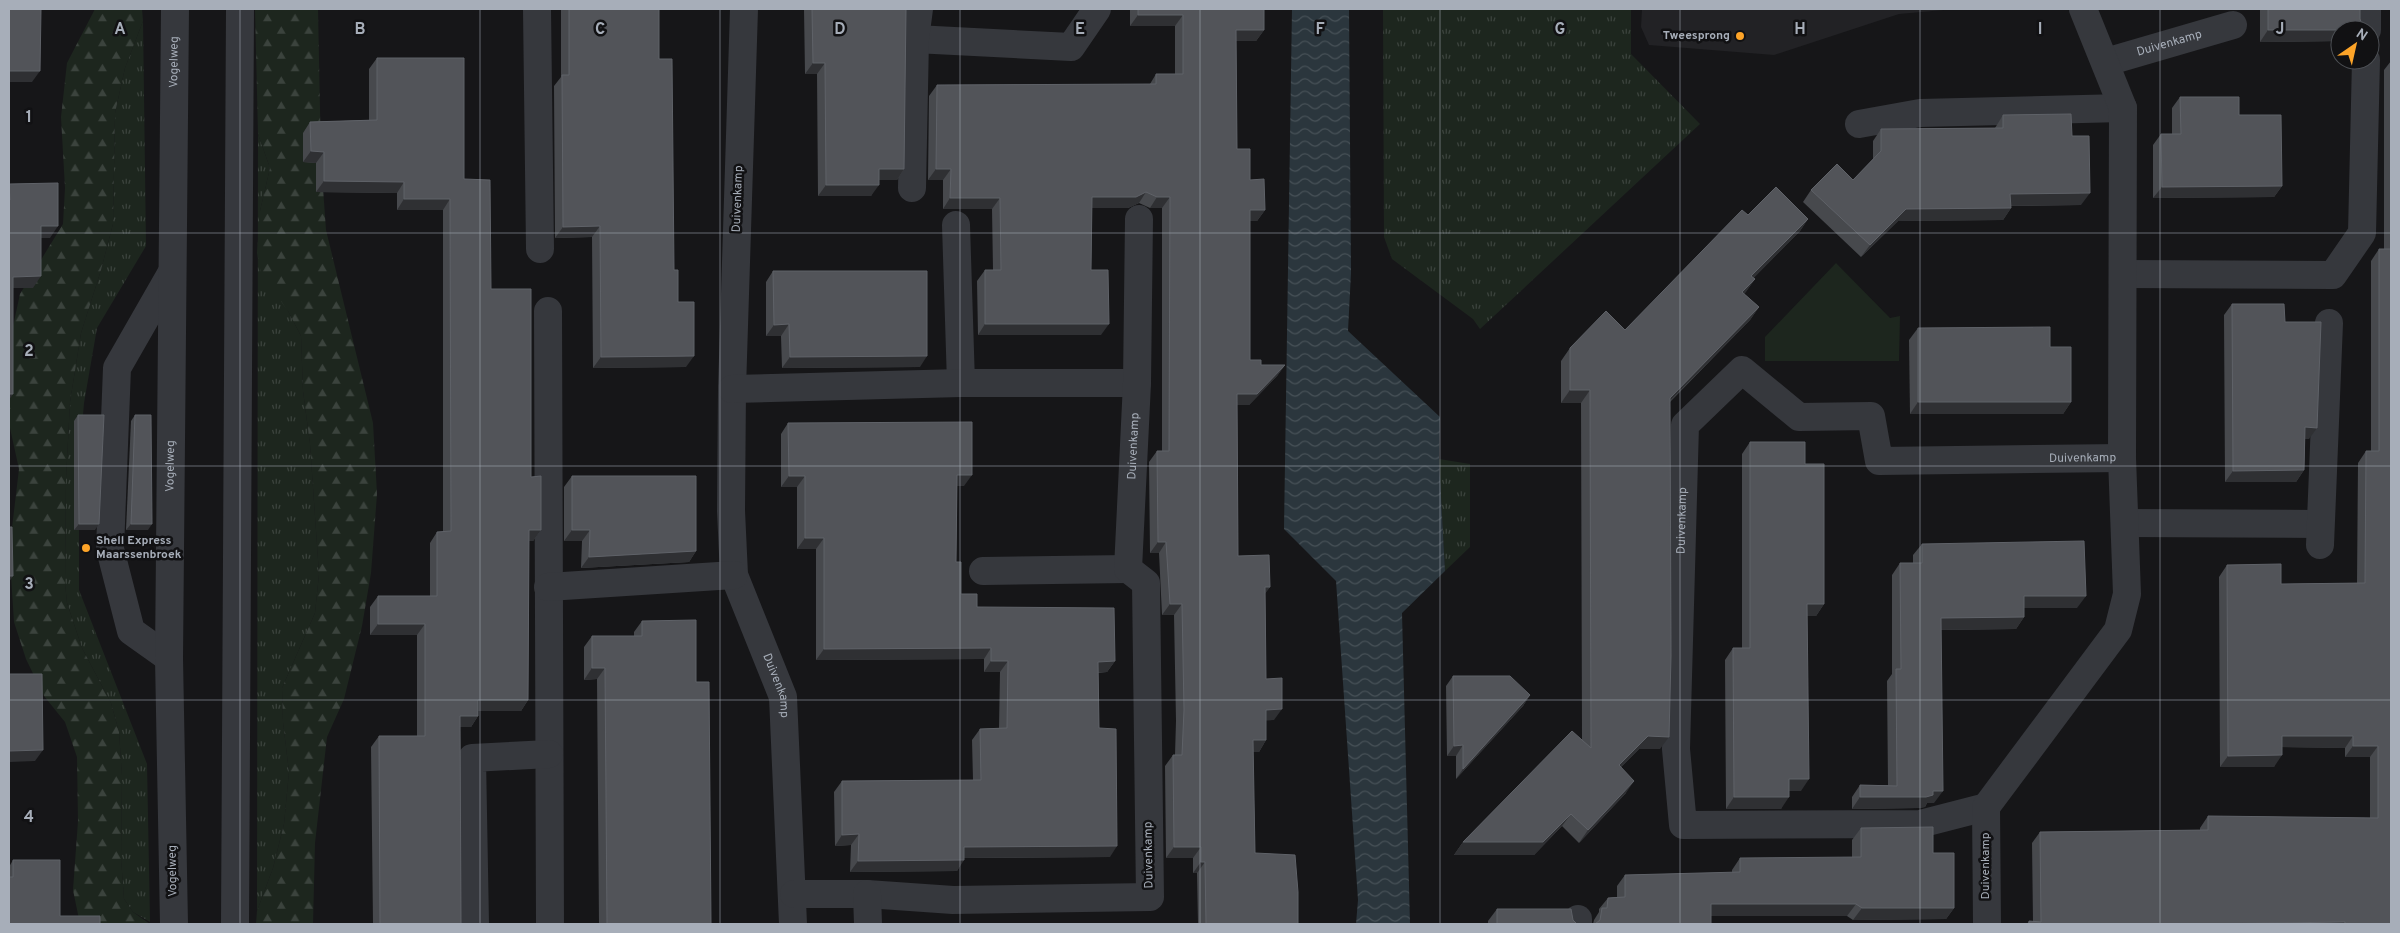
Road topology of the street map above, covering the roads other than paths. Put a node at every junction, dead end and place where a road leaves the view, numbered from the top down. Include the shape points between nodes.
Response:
1 (175, 9) edge
2 (240, 9) edge
3 (537, 9) edge
4 (744, 9) edge
5 (919, 9) edge
6 (1098, 9) edge
7 (2083, 9) edge
8 (2233, 26) dead end
9 (915, 39) junction
10 (2106, 62) junction
11 (2366, 70) edge
12 (2123, 108) junction
13 (1860, 124) dead end
14 (912, 188) dead end
15 (1139, 220) dead end
16 (956, 225) dead end
17 (540, 249) dead end
18 (172, 271) junction
19 (2123, 274) junction
20 (548, 311) dead end
21 (2328, 323) dead end
22 (961, 383) junction
23 (1137, 383) junction
24 (732, 389) junction
25 (2122, 458) junction
26 (2125, 523) junction
27 (1128, 569) junction
28 (983, 571) dead end
29 (734, 575) junction
30 (548, 588) junction
31 (169, 658) junction
32 (549, 754) junction
33 (1986, 807) junction
34 (794, 894) junction
35 (867, 894) junction
36 (174, 924) edge
37 (235, 924) edge
38 (475, 924) edge
39 (550, 924) edge
40 (793, 924) edge
41 (868, 924) edge
42 (1987, 924) edge

1 - 18 street, Vogelweg
2 - 37 street
3 - 17 street
4 - 24 street, Duivenkamp
5 - 9 street
6 - 9 street via 1071,47
7 - 10 street, Duivenkamp
8 - 10 street, Duivenkamp
9 - 14 street
10 - 12 street, Duivenkamp
11 - 19 street via 2362,233 2334,275
12 - 13 street via 1920,113
12 - 19 street, Duivenkamp
15 - 23 street, Duivenkamp
16 - 22 street
18 - 31 street, Vogelweg
18 - 31 street via 116,368 110,549 131,631
19 - 25 street, Duivenkamp
20 - 30 street
21 - 26 street via 2320,534
22 - 23 street
22 - 24 street
23 - 27 street, Duivenkamp
24 - 29 street, Duivenkamp
25 - 26 street, Duivenkamp
25 - 33 street, Duivenkamp via 1879,461 1871,416 1799,417 1742,370 1685,425 1676,749 1684,825 1920,824
26 - 33 street, Duivenkamp via 2126,594 2118,630
27 - 28 street
27 - 35 street, Duivenkamp via 1146,584 1150,897 953,900
29 - 30 street
29 - 34 street, Duivenkamp via 783,697
30 - 32 street
31 - 36 street, Vogelweg
32 - 38 street via 472,758
32 - 39 street
33 - 42 street, Duivenkamp
34 - 35 street, Duivenkamp
34 - 40 street, Duivenkamp
35 - 41 street

